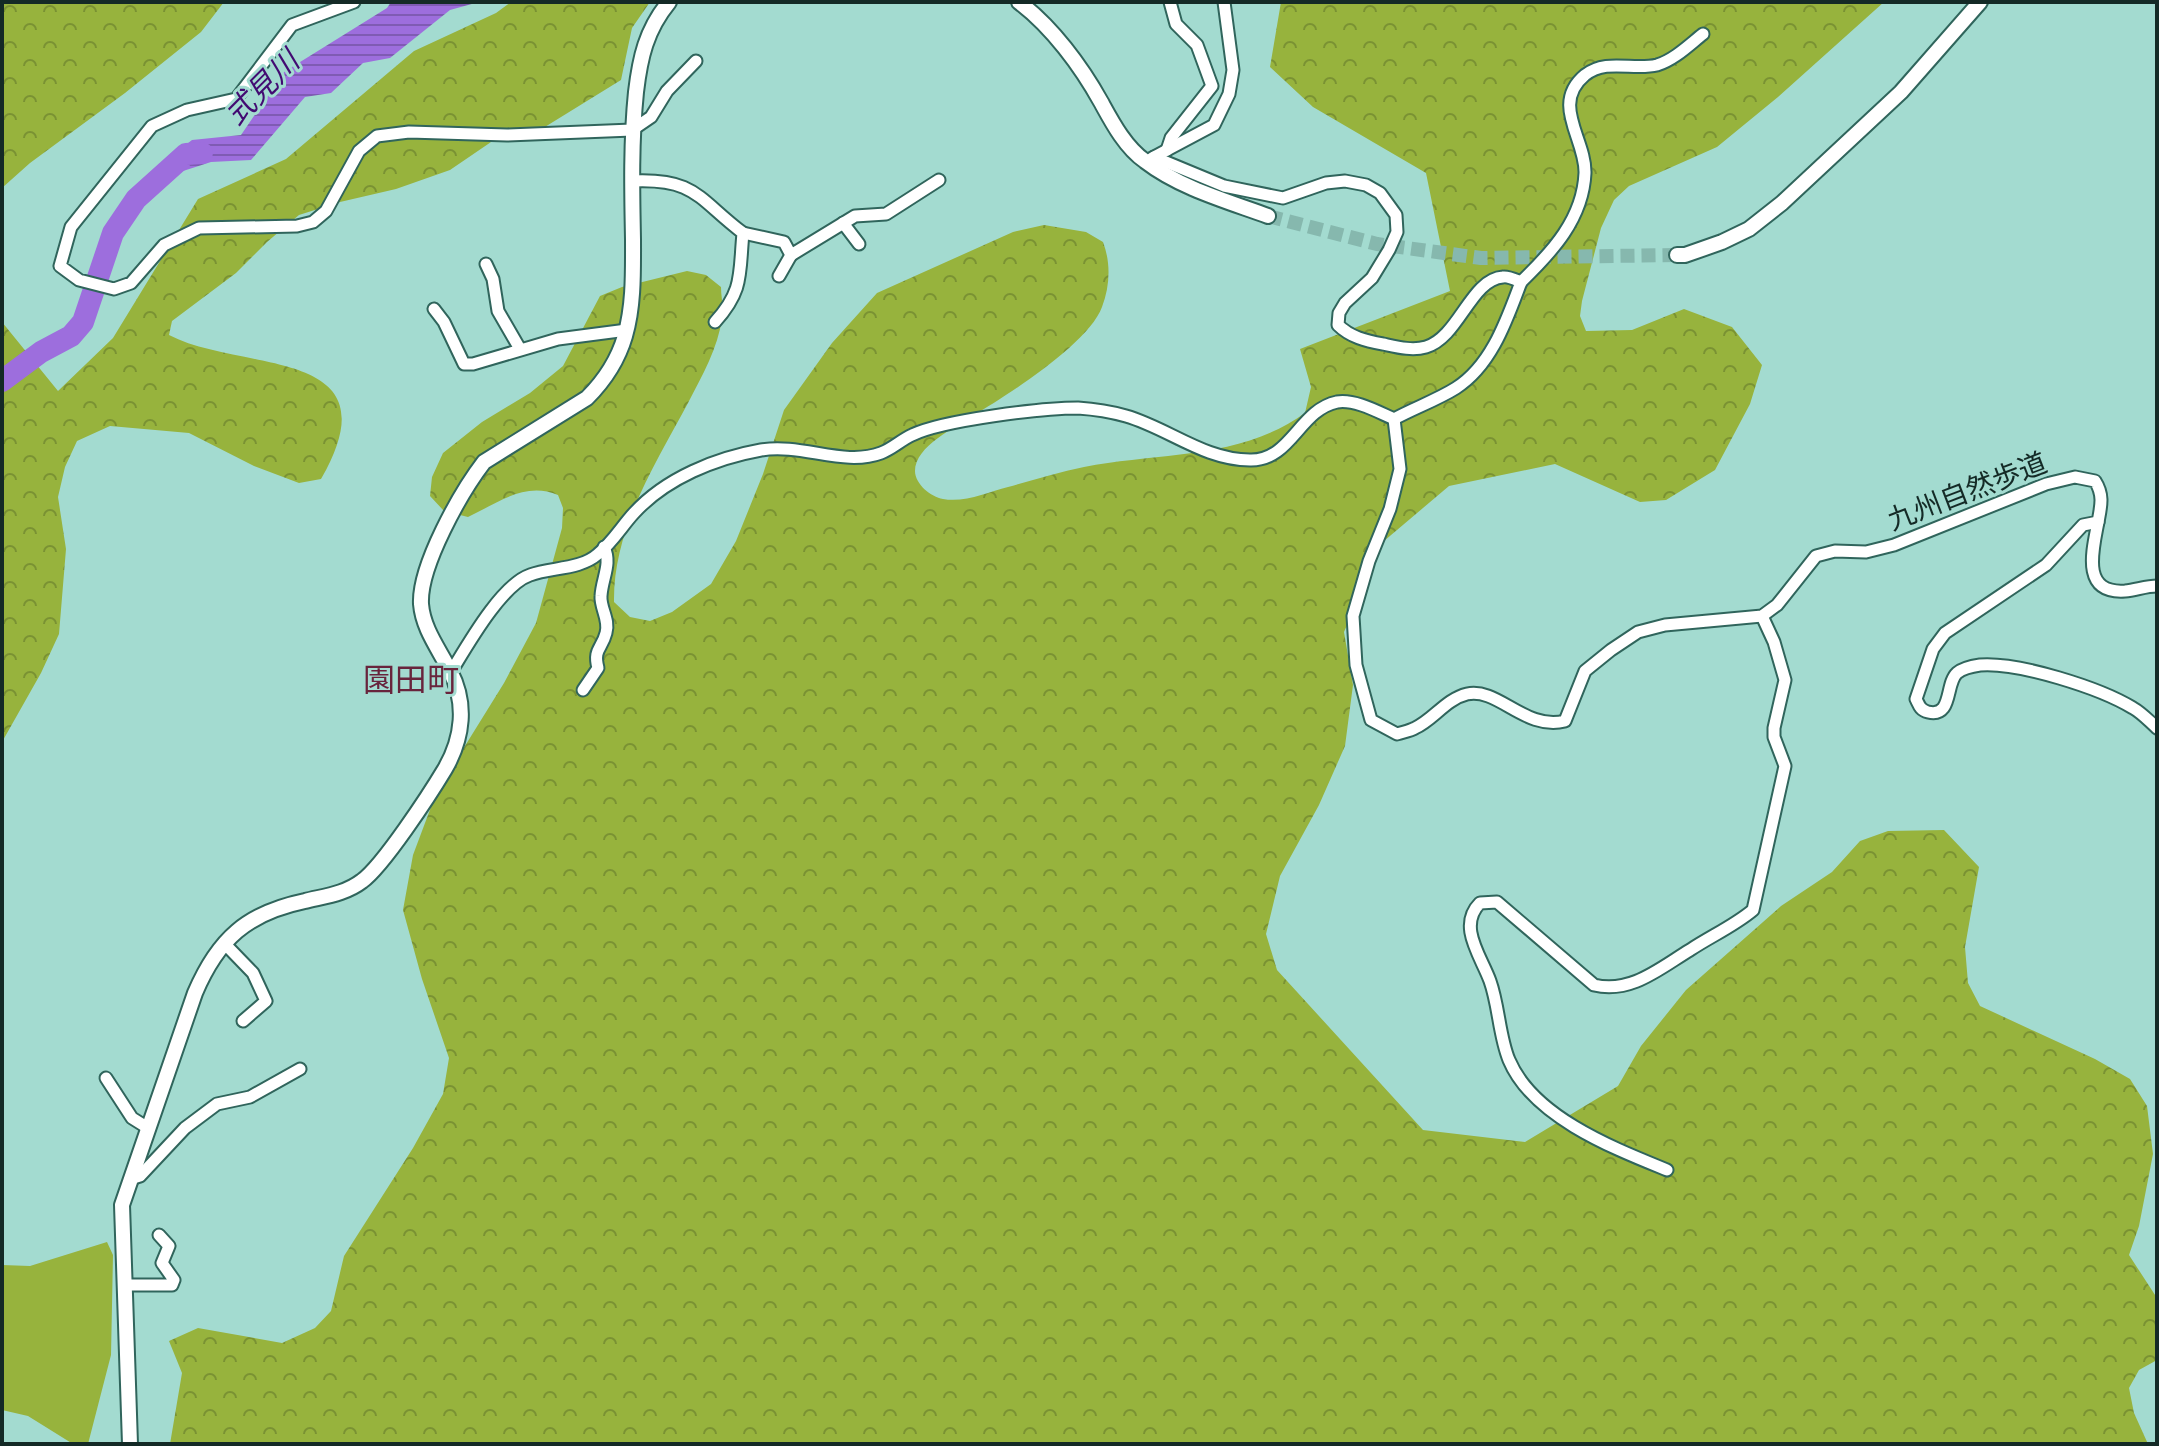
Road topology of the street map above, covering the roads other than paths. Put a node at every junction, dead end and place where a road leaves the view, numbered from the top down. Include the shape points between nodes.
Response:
1 (354, 2) edge
2 (669, 2) edge
3 (1019, 2) edge
4 (1170, 2) edge
5 (1224, 2) edge
6 (1980, 2) edge
7 (1703, 34) dead end
8 (696, 61) dead end
9 (632, 130) junction
10 (1167, 150) junction
11 (1148, 159) junction
12 (939, 180) dead end
13 (632, 181) junction
14 (1268, 216) tunnel mouth
15 (843, 223) junction
16 (743, 233) junction
17 (859, 244) dead end
18 (791, 255) junction
19 (1677, 255) tunnel mouth
20 (486, 264) dead end
21 (779, 276) dead end
22 (1521, 282) junction
23 (434, 309) dead end
24 (715, 322) dead end
25 (627, 330) junction
26 (520, 349) junction
27 (1394, 419) junction
28 (2098, 522) junction
29 (604, 547) junction
30 (2157, 586) edge
31 (1762, 616) junction
32 (451, 672) junction
33 (583, 690) dead end
34 (2157, 728) edge
35 (224, 943) junction
36 (243, 1021) dead end
37 (300, 1069) dead end
38 (106, 1078) dead end
39 (148, 1128) junction
40 (1667, 1170) dead end
41 (130, 1179) junction
42 (159, 1235) dead end
43 (125, 1285) junction
44 (130, 1444) edge

1 - 9 street via 292,25 236,99 187,110 152,126 71,227 60,266 79,280 114,289 131,283 164,245 199,228 313,222 326,211 359,151 377,136
2 - 9 street via 650,28 643,49
3 - 11 street via 1043,23 1111,122
4 - 10 street via 1176,24 1197,45 1212,86
5 - 10 street via 1233,70 1229,94 1214,125
6 - 19 street via 1901,92 1782,203 1749,229
7 - 22 street via 1655,65 1610,66 1583,76 1571,96 1569,117 1585,172 1580,201 1566,233
8 - 9 street via 651,117
9 - 13 street
10 - 11 street
11 - 14 street via 1196,189
11 - 22 street via 1224,186 1283,198 1345,181 1380,193 1396,215 1397,232 1372,278 1339,313 1338,325 1346,334 1412,349 1426,347 1456,324 1493,280 1504,276
12 - 15 street via 886,214 855,216
13 - 16 street via 658,180 699,193
13 - 25 street via 633,274
15 - 17 street
15 - 18 street
16 - 18 street via 784,242
16 - 24 street via 737,292
18 - 21 street
20 - 26 street via 498,311
22 - 27 street via 1483,362 1458,387
23 - 26 street via 464,364
25 - 26 street
25 - 32 street via 616,359 587,398 484,462 472,477 426,567 421,590 435,645
27 - 29 street via 1338,402 1306,421 1277,454 1255,461 1232,460 1126,416 1079,408 953,424 913,434 881,453 854,458 789,447 762,450 725,458 651,495
27 - 31 street via 1400,469 1353,616 1356,665 1366,704 1371,720 1383,728 1397,734 1416,728 1466,694 1483,694 1532,720 1565,721 1585,671 1638,632
28 - 30 street via 2091,562 2100,583 2125,591
28 - 31 street, 九州自然歩道 via 2102,499 2095,481 2075,477 2046,484 1894,545 1816,556
28 - 34 street via 2083,525 2046,565 1945,633 1933,649 1916,699 1920,708 1939,711 1958,671 1979,665 2020,667 2115,700
29 - 32 street via 584,562 515,583
29 - 33 street via 609,558 601,598 606,634 595,654 598,668
31 - 40 street via 1785,680 1774,728 1785,766 1753,910 1665,969 1609,989 1594,985 1497,902 1480,903 1468,921 1491,983 1507,1057 1520,1081 1570,1124
32 - 35 street via 462,716 453,750 365,879 348,890 276,907 244,924
35 - 36 street via 253,973 266,1001
35 - 39 street via 195,993
37 - 41 street via 250,1097 217,1104 185,1128 140,1176
38 - 39 street via 132,1118
39 - 41 street
41 - 43 street via 122,1205
42 - 43 street via 169,1246 162,1263 172,1285
43 - 44 street

